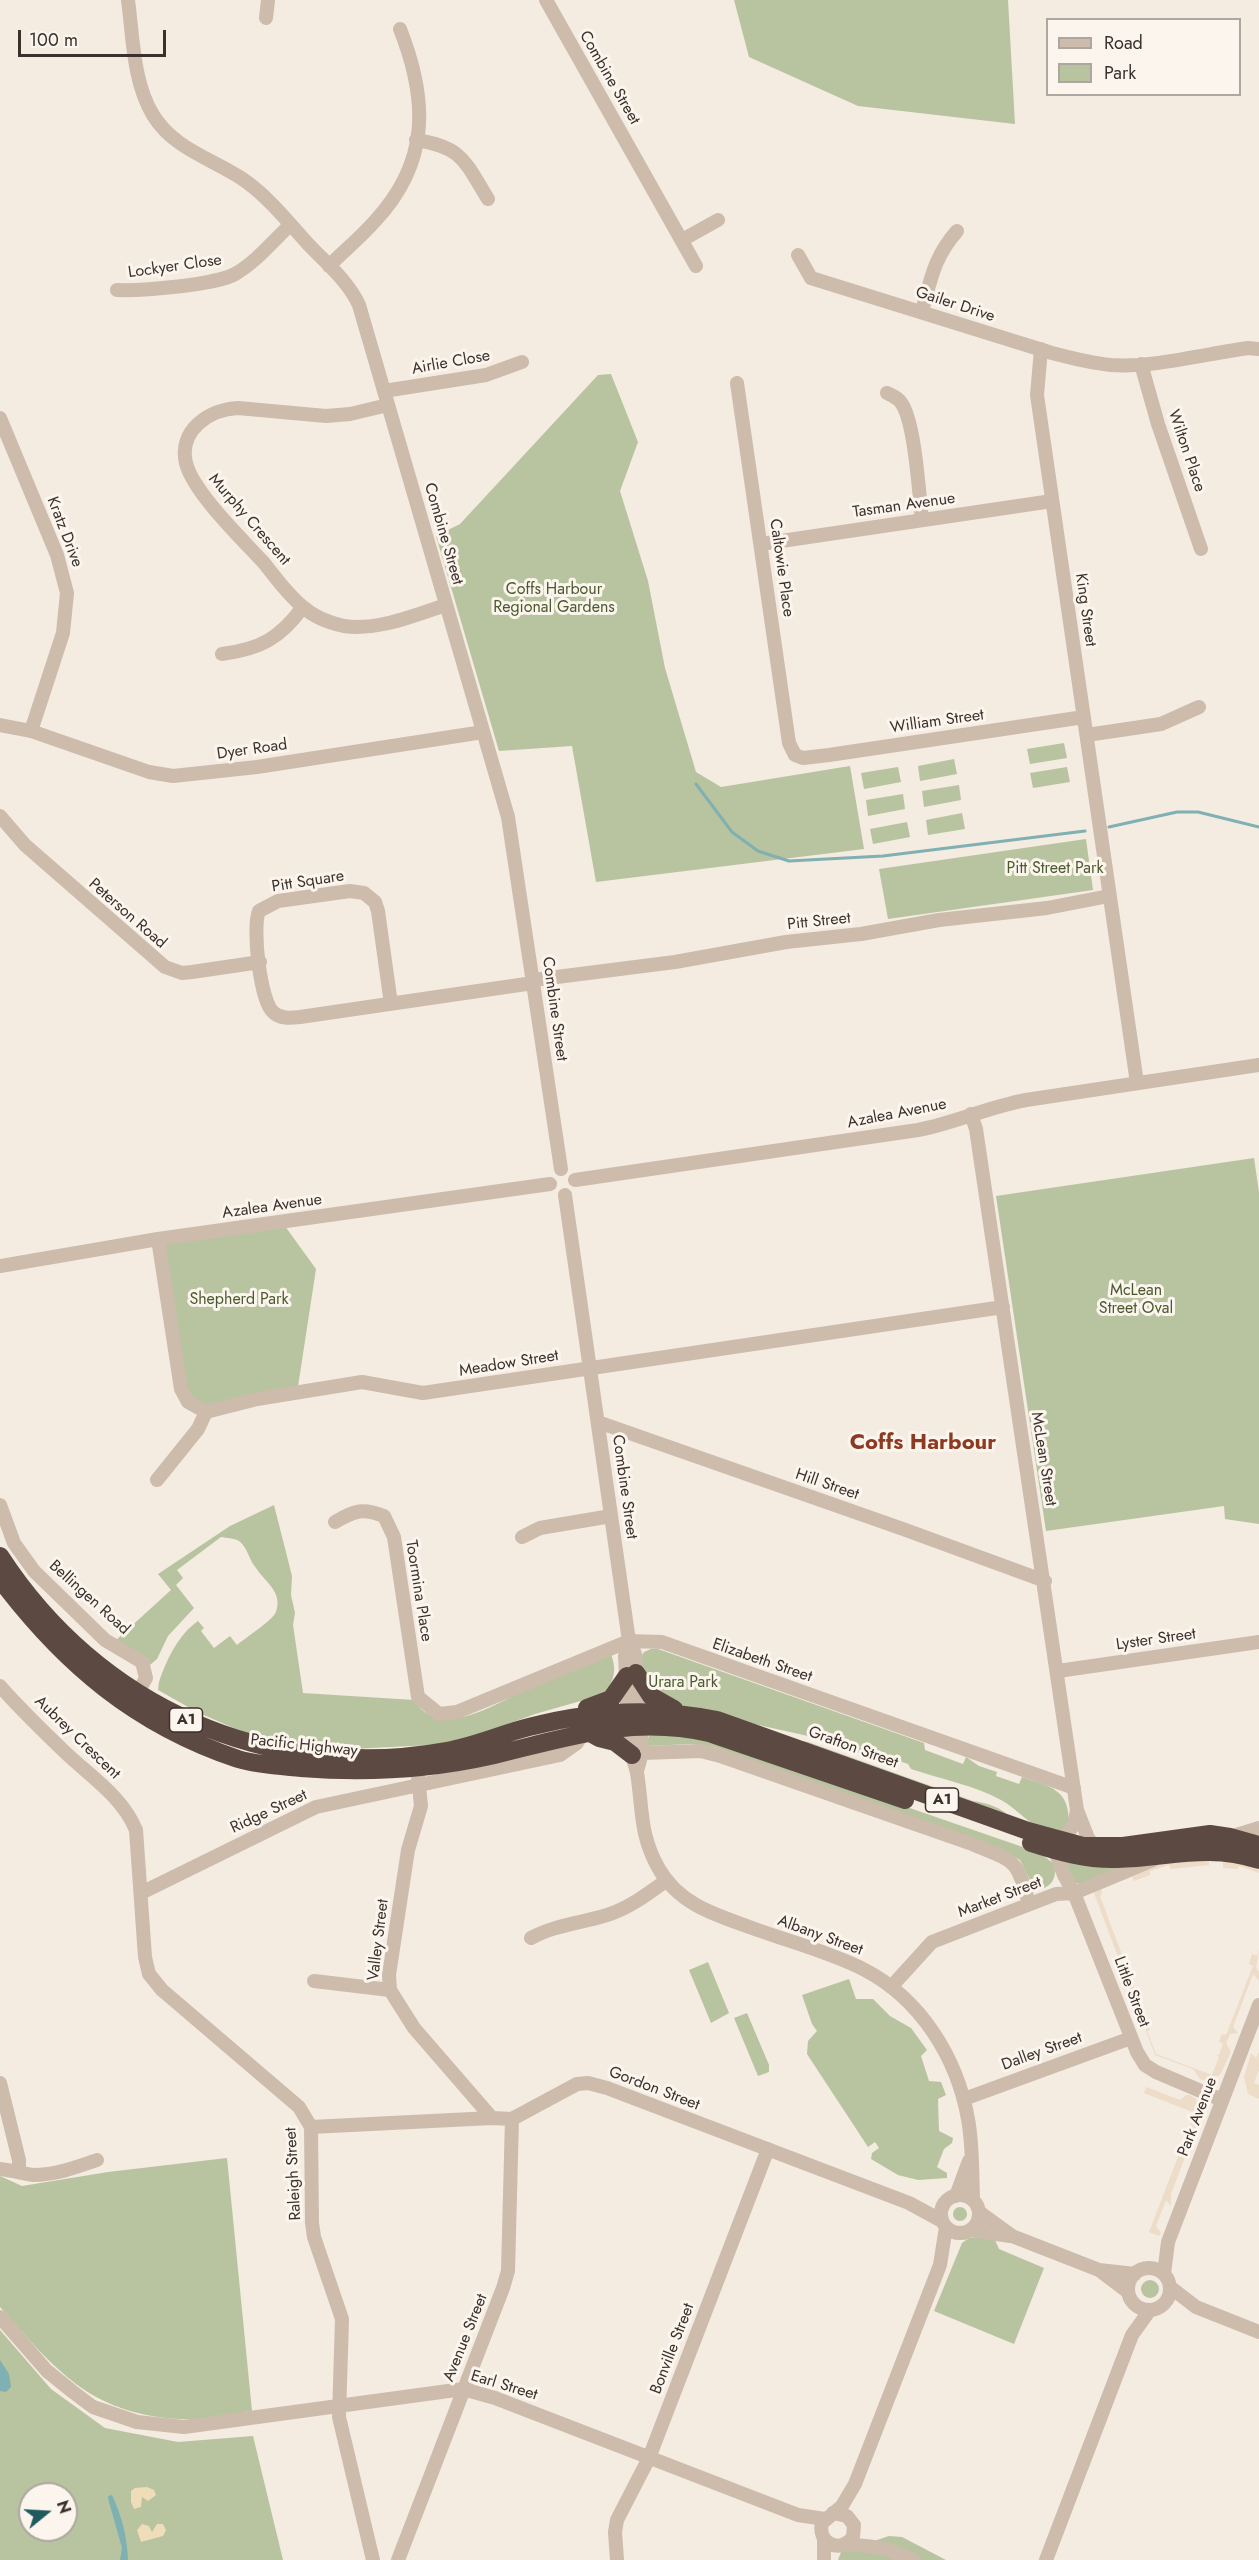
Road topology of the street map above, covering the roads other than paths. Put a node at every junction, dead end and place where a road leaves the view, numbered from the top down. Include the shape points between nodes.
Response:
1 (128, 0) edge
2 (268, 0) edge
3 (546, 0) edge
4 (266, 18) dead end
5 (400, 29) dead end
6 (416, 140) junction
7 (488, 200) dead end
8 (718, 220) dead end
9 (290, 225) junction
10 (957, 231) dead end
11 (682, 240) junction
12 (798, 255) dead end
13 (329, 266) junction
14 (696, 266) dead end
15 (117, 290) dead end
16 (922, 311) junction
17 (1255, 347) edge
18 (1041, 349) junction
19 (522, 362) dead end
20 (1141, 364) junction
21 (737, 383) dead end
22 (384, 391) junction
23 (887, 393) dead end
24 (388, 405) junction
25 (0, 418) edge
26 (1052, 501) junction
27 (922, 519) junction
28 (760, 543) junction
29 (1202, 549) dead end
30 (446, 605) junction
31 (303, 607) junction
32 (222, 654) dead end
33 (1199, 707) dead end
34 (1084, 717) junction
35 (0, 725) edge
36 (31, 731) junction
37 (483, 732) junction
38 (1087, 735) junction
39 (795, 755) joint
40 (0, 816) edge
41 (1109, 896) junction
42 (260, 962) junction
43 (533, 982) junction
44 (391, 1004) junction
45 (1259, 1065) edge
46 (1137, 1083) junction
47 (971, 1114) junction
48 (561, 1170) junction
49 (575, 1180) junction
50 (550, 1184) junction
51 (565, 1195) junction
52 (158, 1239) junction
53 (0, 1266) edge
54 (1003, 1307) junction
55 (590, 1368) junction
56 (206, 1412) junction
57 (598, 1422) junction
58 (157, 1480) dead end
59 (0, 1505) edge
60 (611, 1516) junction
61 (335, 1522) dead end
62 (522, 1537) dead end
63 (0, 1556) edge
64 (0, 1579) edge
65 (1045, 1581) junction
66 (629, 1641) junction
67 (1259, 1642) edge
68 (1058, 1671) junction
69 (631, 1674) junction
70 (0, 1686) edge
71 (134, 1700) junction
72 (681, 1713) junction
73 (439, 1714) joint
74 (634, 1718) junction
75 (529, 1727) junction
76 (587, 1736) junction
77 (432, 1753) joint
78 (637, 1754) junction
79 (418, 1777) junction
80 (1074, 1788) junction
81 (1077, 1810) junction
82 (130, 1815) joint
83 (1259, 1828) edge
84 (1230, 1837) junction
85 (1259, 1845) edge
86 (1059, 1846) junction
87 (1095, 1847) junction
88 (1172, 1853) junction
89 (1259, 1860) edge
90 (667, 1880) junction
91 (141, 1893) junction
92 (1074, 1893) junction
93 (1029, 1904) junction
94 (531, 1938) dead end
95 (314, 1981) dead end
96 (891, 1987) junction
97 (390, 1990) junction
98 (1259, 2005) edge
99 (1131, 2037) junction
100 (0, 2083) edge
101 (964, 2098) junction
102 (1222, 2100) junction
103 (492, 2118) junction
104 (512, 2119) junction
105 (311, 2127) junction
106 (768, 2150) junction
107 (970, 2156) junction
108 (98, 2160) dead end
109 (0, 2169) edge
110 (19, 2170) junction
111 (950, 2199) junction
112 (909, 2203) junction
113 (976, 2206) junction
114 (944, 2224) junction
115 (966, 2232) junction
116 (1012, 2236) junction
117 (1168, 2242) junction
118 (940, 2265) junction
119 (1099, 2270) junction
120 (1141, 2271) junction
121 (1167, 2281) junction
122 (1131, 2298) junction
123 (1197, 2307) junction
124 (1157, 2308) junction
125 (0, 2317) edge
126 (1259, 2332) edge
127 (1132, 2335) junction
128 (463, 2389) junction
129 (339, 2405) junction
130 (649, 2458) junction
131 (855, 2484) junction
132 (852, 2524) junction
133 (826, 2526) junction
134 (843, 2545) junction
135 (883, 2548) junction
136 (373, 2560) edge
137 (398, 2560) edge
138 (617, 2560) edge
139 (824, 2560) edge
140 (831, 2560) edge
141 (914, 2560) edge
142 (1046, 2560) edge

1 - 9 street, Combine Street via 140,82 158,122 178,142 249,184
2 - 4 street
3 - 11 street, Combine Street
5 - 6 street via 420,100
6 - 7 street via 454,151 466,163
6 - 13 street via 408,173 389,205
8 - 11 street
9 - 13 street, Combine Street
9 - 15 street, Lockyer Close via 234,275 147,290
10 - 16 street via 942,248
11 - 14 street, Combine Street
12 - 16 street, Gailer Drive via 811,278
13 - 22 street, Combine Street via 356,300
16 - 18 street, Gailer Drive
17 - 20 street
18 - 20 street via 1111,365
18 - 26 street, King Street via 1037,395
19 - 22 street, Airlie Close via 486,375
20 - 29 street, Wilton Place
21 - 28 street, Caltowie Place
22 - 24 street, Combine Street
23 - 27 street via 903,404 910,426
24 - 30 street, Combine Street
24 - 31 street, Murphy Crescent via 326,416 224,409 209,414 190,434 185,460 195,484
25 - 36 street, Kratz Drive via 57,555 67,593 63,633
26 - 27 street, Tasman Avenue
26 - 34 street, King Street
27 - 28 street, Tasman Avenue
28 - 39 street, Caltowie Place via 789,743
30 - 31 street, Murphy Crescent via 387,623 356,627 329,622
30 - 37 street, Combine Street
31 - 32 street via 290,625 266,642 241,652
33 - 38 street via 1161,724
34 - 38 street, King Street
34 - 39 street, William Street via 829,755
35 - 36 street
36 - 37 street, Dyer Road via 149,772 173,776
37 - 43 street, Combine Street via 510,828
38 - 41 street, King Street
40 - 42 street, Peterson Road via 25,845 165,967 182,973
41 - 43 street, Pitt Street
41 - 46 street, King Street
42 - 44 street, Pitt Square via 266,1001 282,1018
42 - 44 street, Pitt Square via 255,924 264,906 350,891 364,893 378,910
43 - 44 street, Pitt Square
43 - 48 street, Combine Street
45 - 46 street, Azalea Avenue
46 - 47 street, Azalea Avenue via 1026,1100
47 - 49 street, Azalea Avenue via 936,1127
47 - 54 street, McLean Street
48 - 49 street via 569,1171
48 - 50 street via 553,1174
49 - 51 street via 572,1191
50 - 51 street via 556,1193
50 - 52 street, Azalea Avenue
51 - 55 street, Combine Street
52 - 53 street, Azalea Avenue
52 - 56 street via 181,1389 188,1402
54 - 55 street, Meadow Street
54 - 65 street, McLean Street
55 - 56 street, Meadow Street via 423,1393 362,1382 257,1399
55 - 57 street, Combine Street
56 - 58 street via 198,1429
57 - 60 street, Combine Street
57 - 65 street, Hill Street
59 - 71 street, Bellingen Road via 14,1543 34,1571 105,1640 142,1662 147,1674
60 - 62 street via 540,1528
60 - 66 street, Combine Street
61 - 73 street, Toormina Place via 366,1509 384,1516 394,1537 418,1697
63 - 71 highway, Pacific Highway / A1 via 50,1620
64 - 71 highway, Pacific Highway / A1 via 33,1620 106,1691
65 - 68 street, McLean Street
66 - 69 street, Combine Street via 625,1656
66 - 73 street, Elizabeth Street via 457,1712
66 - 80 street, Elizabeth Street via 662,1642
67 - 68 street, Lyster Street
68 - 80 street, McLean Street
69 - 72 highway via 651,1696
69 - 74 street, Combine Street
69 - 75 highway via 607,1701 536,1720
70 - 82 street, Aubrey Crescent
71 - 77 highway, Pacific Highway / A1 via 226,1736 276,1750 354,1758
71 - 79 highway, Pacific Highway / A1 via 206,1746 249,1761
72 - 74 highway, Grafton Street / A1
72 - 86 highway, Grafton Street / A1 via 745,1729 1028,1831
74 - 75 highway, Grafton Street / A1
74 - 76 highway, Grafton Street / A1
74 - 78 street, Albany Street
74 - 86 highway, Grafton Street / A1 via 709,1733
75 - 77 highway, Grafton Street / A1
76 - 78 highway via 615,1742
76 - 79 highway, Grafton Street / A1 via 491,1755
78 - 90 street, Albany Street via 641,1822
78 - 93 street via 701,1751 720,1756 972,1844 1004,1857 1018,1868
79 - 91 street, Ridge Street via 300,1813
79 - 97 street, Valley Street via 421,1806 408,1850
80 - 81 street, McLean Street
81 - 86 street via 1075,1822
81 - 87 street, McLean Street
82 - 91 street, Raleigh Street via 136,1830
83 - 84 street
84 - 85 highway, Grafton Street / A1
84 - 87 highway, Grafton Street / A1 via 1200,1835
86 - 87 highway, Grafton Street / A1
86 - 88 highway, Grafton Street / A1 via 1092,1859
86 - 92 street, Little Street via 1064,1875
88 - 89 highway, Grafton Street / A1 via 1216,1850
88 - 92 street, Market Street
90 - 94 street via 609,1914 550,1928
90 - 96 street, Albany Street via 702,1910 849,1963
91 - 105 street, Raleigh Street via 149,1974 162,1990 299,2107
92 - 93 street, Market Street via 1056,1894
92 - 99 street, Little Street
93 - 96 street, Market Street via 932,1942
95 - 97 street
96 - 101 street, Albany Street via 922,2015 936,2035
97 - 103 street, Valley Street via 414,2028
98 - 102 street, Park Avenue
99 - 101 street, Dalley Street
99 - 102 street, Little Street via 1145,2065
100 - 110 street
101 - 107 street, Albany Street
102 - 117 street, Park Avenue
103 - 104 street
103 - 105 street
104 - 106 street, Gordon Street via 572,2086 588,2083
104 - 128 street, Avenue Street via 508,2271
105 - 129 street, Raleigh Street via 312,2223 342,2319
106 - 112 street, Gordon Street
106 - 130 street, Bonville Street
107 - 111 street, Albany Street
107 - 113 street, Albany Street
108 - 110 street via 31,2175
109 - 110 street
111 - 112 street, Gordon Street
111 - 113 street via 963,2196
111 - 114 street via 942,2208
112 - 114 street, Gordon Street
113 - 115 street via 978,2222
113 - 116 street
114 - 115 street
114 - 118 street
115 - 116 street
115 - 118 street
116 - 119 street
117 - 120 street, Park Avenue
117 - 121 street, Park Avenue
118 - 131 street
119 - 120 street
119 - 122 street
120 - 121 street via 1159,2271
120 - 122 street via 1128,2285
121 - 123 street
121 - 124 street via 1170,2294
122 - 124 street
122 - 127 street
123 - 124 street
123 - 126 street
124 - 127 street
125 - 129 street, Earl Street via 48,2371 93,2407 137,2422 183,2427
127 - 142 street
128 - 129 street, Earl Street
128 - 130 street, Earl Street
128 - 137 street, Avenue Street
129 - 136 street, Raleigh Street
130 - 133 street, Earl Street
130 - 138 street, Bonville Street via 617,2520
131 - 132 street
131 - 133 street
132 - 133 street via 843,2514
132 - 134 street via 853,2537
132 - 135 street
133 - 134 street via 833,2546
133 - 139 street
134 - 135 street
134 - 140 street
135 - 141 street

